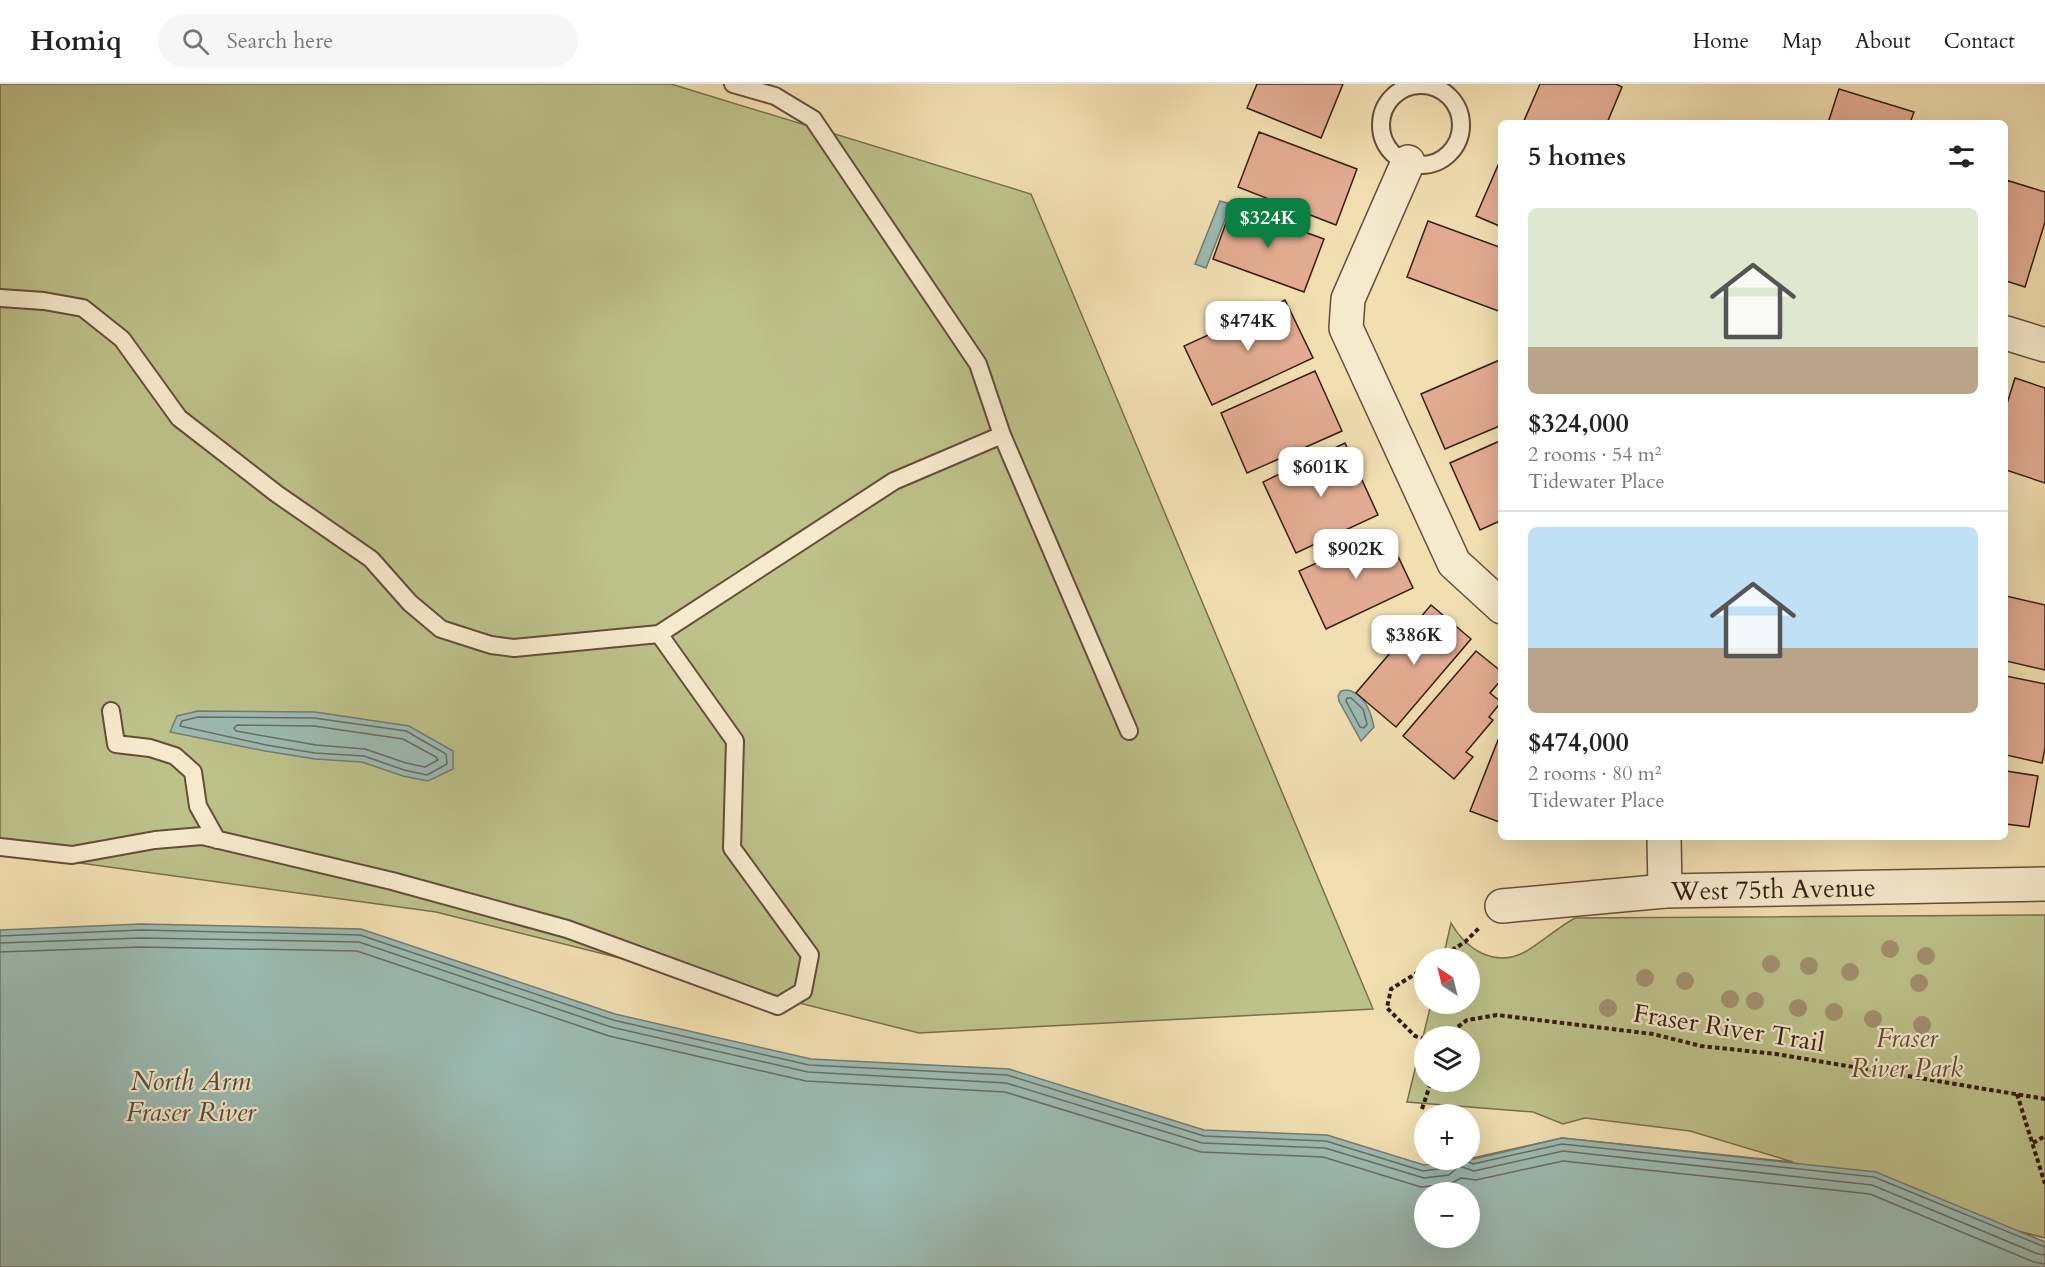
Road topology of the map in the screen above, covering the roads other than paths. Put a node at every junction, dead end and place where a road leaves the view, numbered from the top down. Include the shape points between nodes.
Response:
1 (733, 84) edge
2 (1408, 162) junction
3 (0, 298) edge
4 (2008, 334) edge
5 (2045, 345) edge
6 (1002, 435) junction
7 (1498, 603) edge
8 (659, 634) junction
9 (111, 711) dead end
10 (1129, 730) dead end
11 (217, 840) junction
12 (1664, 840) edge
13 (0, 847) edge
14 (2045, 884) edge
15 (1665, 891) junction
16 (1502, 906) road end

1 - 6 lane via 775,96 813,119 978,364
2 - 2 lane via 1433,163 1445,156 1460,136 1458,110 1442,90 1417,85 1404,88 1393,96 1383,114 1382,134 1387,146
2 - 7 street via 1348,299 1346,328 1454,563
3 - 8 lane via 83,308 122,339 179,418 277,494 371,559 410,603 441,629 514,648
4 - 5 street
6 - 8 lane via 894,481
6 - 10 lane
8 - 11 lane via 735,741 732,848 810,955 803,991 778,1006 567,929 392,881
9 - 11 lane via 116,744 175,756 193,772 198,806
11 - 13 lane via 202,836 155,840 72,855
12 - 15 street
14 - 15 street, West 75th Avenue
15 - 16 street, West 75th Avenue

